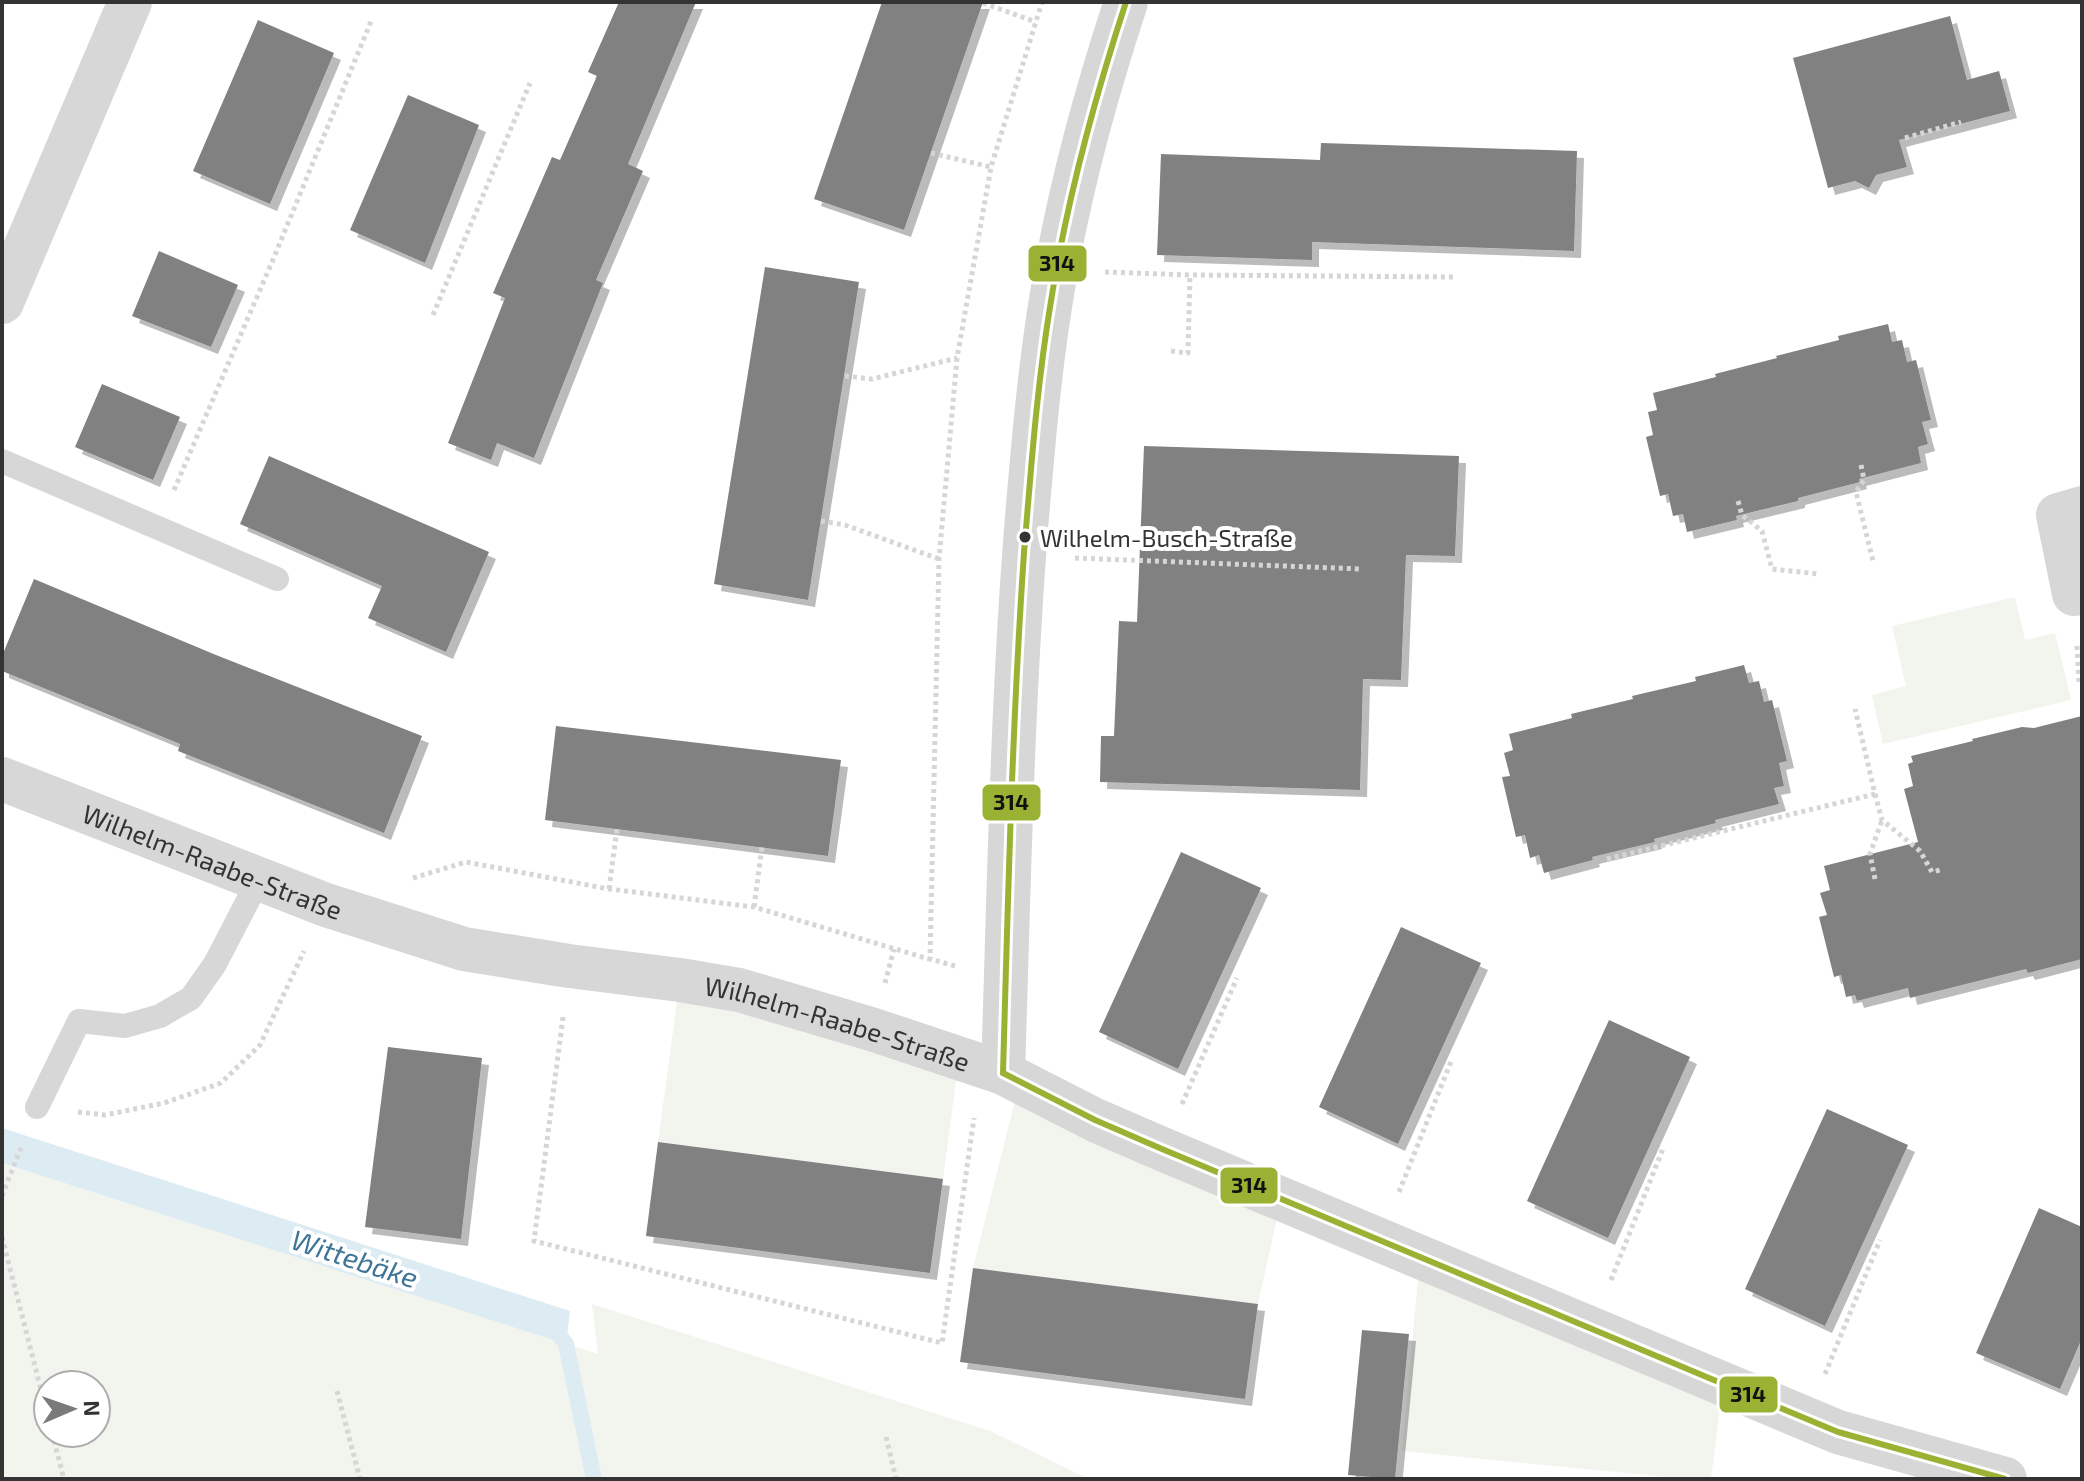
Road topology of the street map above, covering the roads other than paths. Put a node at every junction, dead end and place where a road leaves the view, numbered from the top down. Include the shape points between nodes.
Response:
1 (130, 2) edge
2 (1126, 2) edge
3 (2, 302) edge
4 (2, 461) edge
5 (2082, 508) edge
6 (277, 579) dead end
7 (2082, 593) edge
8 (2, 779) edge
9 (259, 879) junction
10 (992, 1069) junction
11 (37, 1107) road end
12 (2005, 1479) edge

1 - 3 street
2 - 10 street via 1076,174 1044,349 1024,556
4 - 6 lane
5 - 7 street via 2058,515 2074,594
8 - 9 street, Wilhelm-Raabe-Straße
9 - 10 street, Wilhelm-Raabe-Straße via 464,949 739,990
9 - 11 lane via 191,998 160,1016 125,1026 79,1021
10 - 12 street, Wilhelm-Raabe-Straße via 1162,1149 1838,1432

